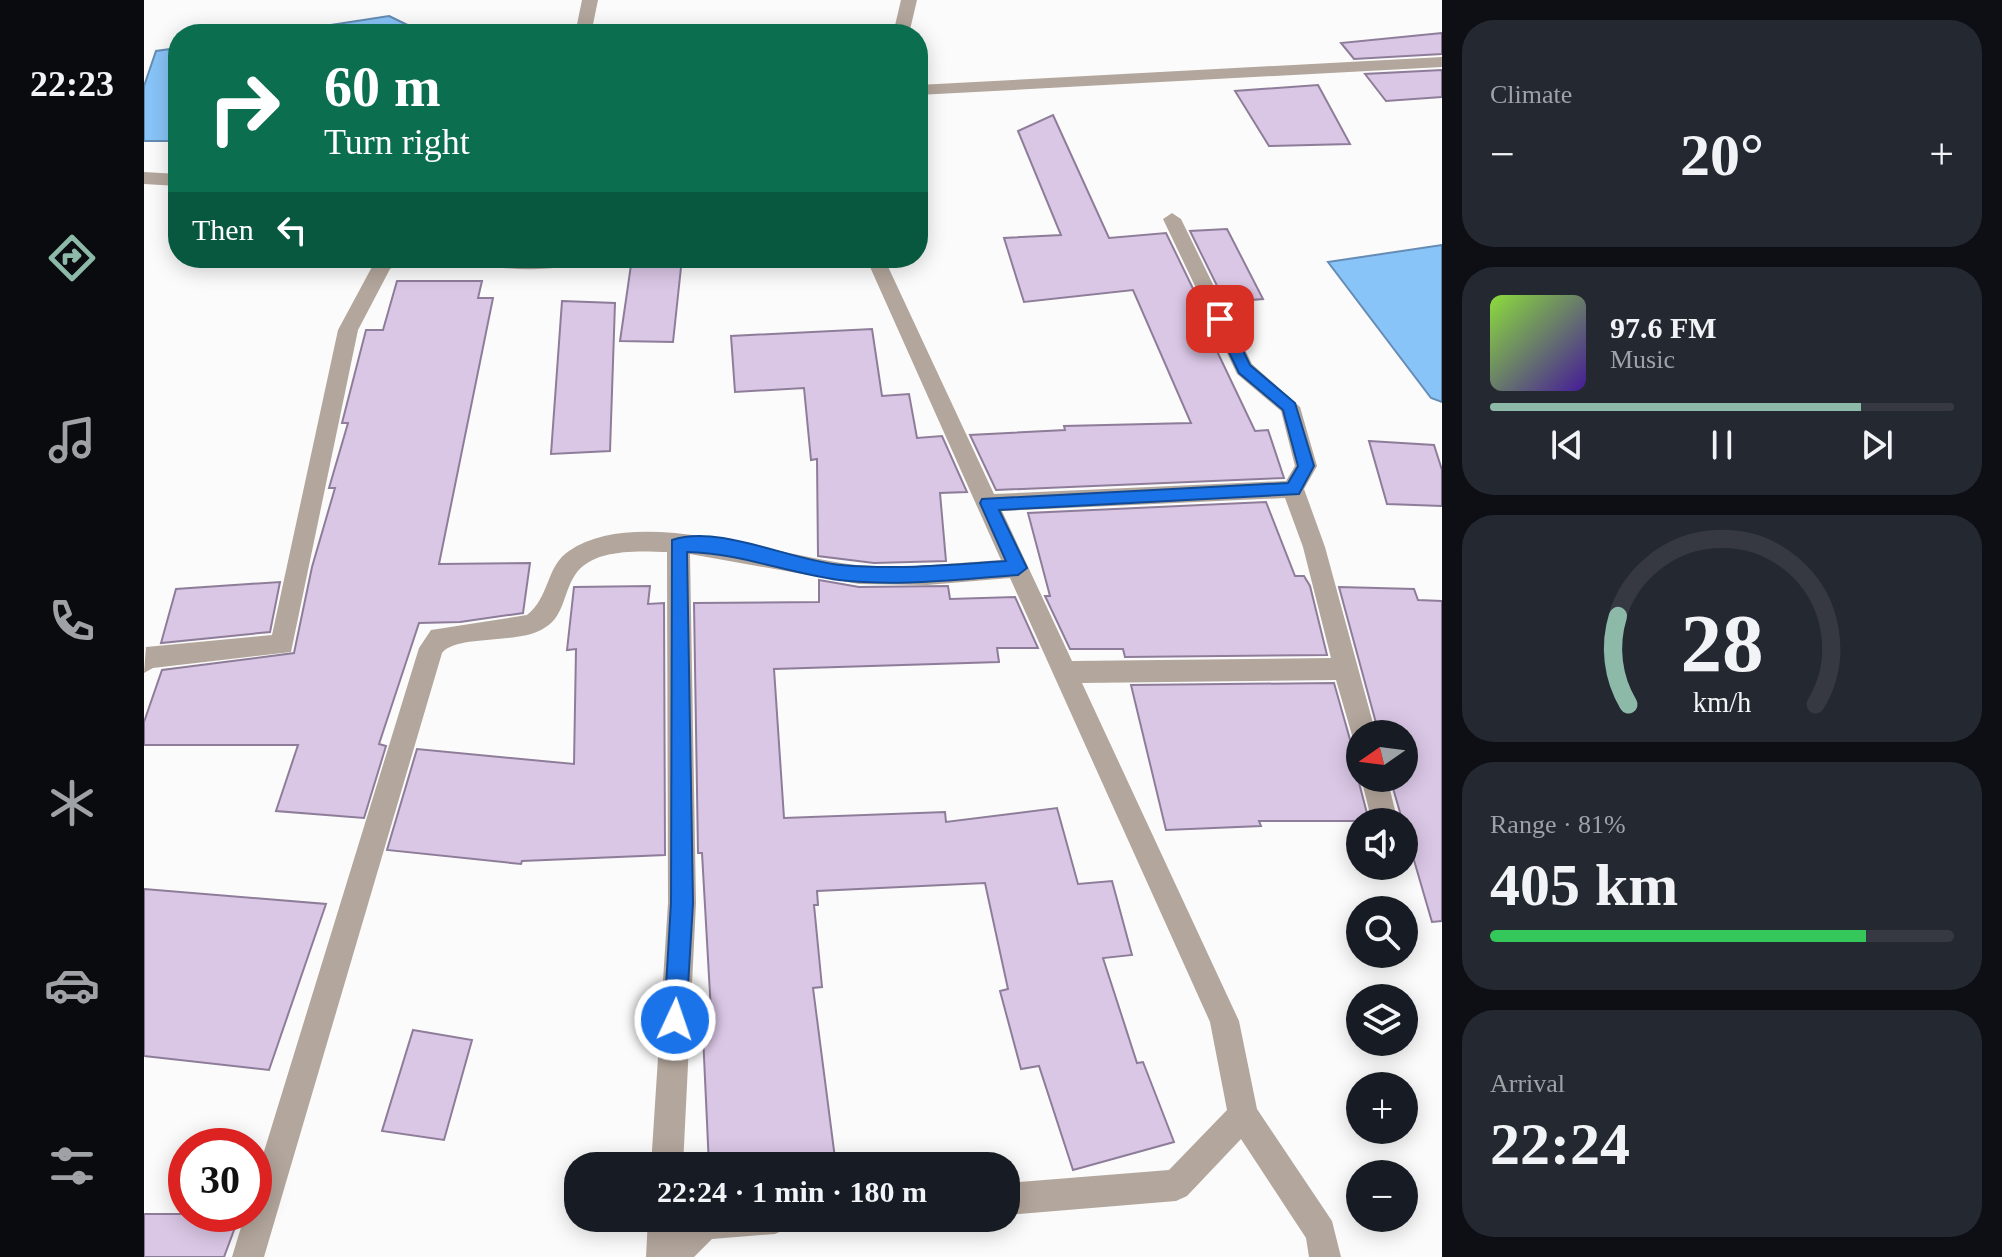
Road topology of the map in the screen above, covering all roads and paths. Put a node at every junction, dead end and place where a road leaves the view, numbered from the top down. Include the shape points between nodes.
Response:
1 (590, 0) edge
2 (909, 0) edge
3 (585, 24) edge
4 (903, 24) edge
5 (1442, 62) edge
6 (928, 89) edge
7 (144, 178) edge
8 (168, 179) edge
9 (1172, 219) dead end
10 (381, 268) edge
11 (880, 268) edge
12 (1293, 489) junction
13 (988, 503) junction
14 (678, 545) junction
15 (1018, 568) junction
16 (144, 662) edge
17 (1346, 669) junction
18 (1066, 672) junction
19 (1359, 720) edge
20 (1243, 1115) junction
21 (668, 1152) edge
22 (1020, 1198) edge
23 (663, 1232) edge
24 (697, 1232) edge
25 (248, 1257) edge
26 (662, 1257) edge
27 (670, 1257) edge
28 (1325, 1257) edge

1 - 3 street
2 - 4 street
5 - 6 street
7 - 8 street
9 - 12 street via 1244,369 1290,407 1306,466
10 - 16 street via 348,330 282,645
11 - 13 street
12 - 13 street
12 - 17 street
13 - 15 street
14 - 15 street via 719,546 837,572 901,576
14 - 21 street via 682,903
14 - 25 street via 623,544 588,551 568,561 550,606 538,621 448,634 431,648
15 - 18 street
17 - 18 street
17 - 19 street
18 - 20 street via 1224,1021
20 - 22 street via 1176,1185
20 - 28 street via 1321,1232
23 - 26 street
24 - 27 street

